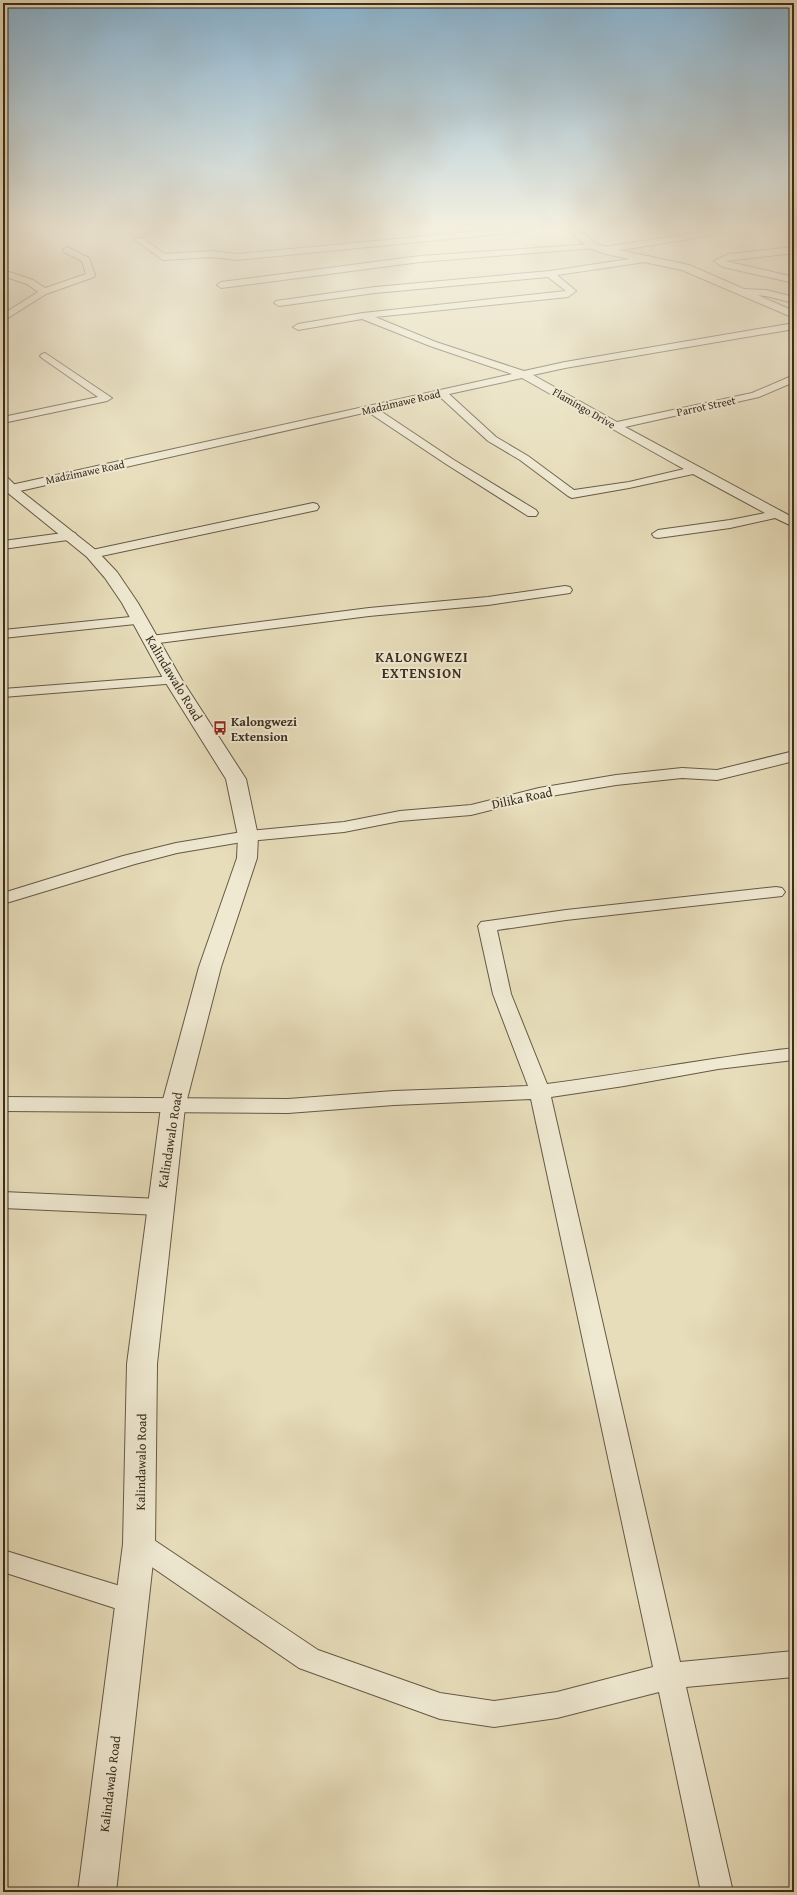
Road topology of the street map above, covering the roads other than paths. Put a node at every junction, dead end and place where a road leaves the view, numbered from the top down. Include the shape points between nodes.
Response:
1 (355, 317) edge
2 (367, 317) edge
3 (794, 326) edge
4 (298, 327) dead end
5 (45, 356) dead end
6 (525, 375) junction
7 (794, 378) edge
8 (442, 393) junction
9 (370, 409) junction
10 (3, 420) edge
11 (615, 426) junction
12 (695, 470) junction
13 (8, 489) edge
14 (313, 507) dead end
15 (532, 513) dead end
16 (776, 514) junction
17 (794, 523) edge
18 (658, 534) dead end
19 (71, 536) junction
20 (3, 545) edge
21 (92, 554) junction
22 (565, 590) dead end
23 (146, 630) junction
24 (3, 634) edge
25 (173, 680) junction
26 (3, 693) edge
27 (794, 756) edge
28 (248, 836) junction
29 (776, 892) dead end
30 (3, 899) edge
31 (794, 1054) edge
32 (540, 1092) junction
33 (3, 1104) edge
34 (173, 1107) junction
35 (3, 1200) edge
36 (160, 1207) junction
37 (139, 1544) junction
38 (3, 1561) edge
39 (133, 1602) junction
40 (794, 1664) edge
41 (670, 1676) junction
42 (97, 1892) edge
43 (717, 1892) edge

1 - 4 street
2 - 6 street, Flamingo Drive via 433,344
3 - 6 street, Madzimawe Road via 573,364
5 - 10 street via 107,398
6 - 8 street, Madzimawe Road
6 - 11 street, Flamingo Drive
7 - 11 street, Parrot Street via 755,395
8 - 9 street, Madzimawe Road
8 - 12 street via 492,439 524,458 572,494 630,485
9 - 13 street, Madzimawe Road
9 - 15 street
11 - 12 street, Flamingo Drive
12 - 16 street, Flamingo Drive
13 - 19 street, Kalindawalo Road
14 - 21 street
16 - 17 street, Flamingo Drive
16 - 18 street via 730,524
19 - 20 street
19 - 21 street, Kalindawalo Road
21 - 23 street, Kalindawalo Road via 111,575
22 - 23 street via 488,601
23 - 24 street
23 - 25 street, Kalindawalo Road
25 - 26 street
25 - 28 street, Kalindawalo Road via 236,779
27 - 28 street, Dilika Road via 717,775 682,773 616,780 539,793 471,810 400,816 344,827
28 - 30 street, Dilika Road via 169,850
28 - 34 street, Kalindawalo Road via 247,858 210,967
29 - 32 street via 487,926 502,994
31 - 32 street via 718,1063
32 - 34 street via 394,1098 288,1106
32 - 41 street
33 - 34 street
34 - 36 street, Kalindawalo Road
35 - 36 street
36 - 37 street, Kalindawalo Road via 142,1364
37 - 39 street, Kalindawalo Road
37 - 41 street via 309,1659 440,1706 494,1714 550,1706
38 - 39 street
39 - 42 street, Kalindawalo Road
40 - 41 street
41 - 43 street

